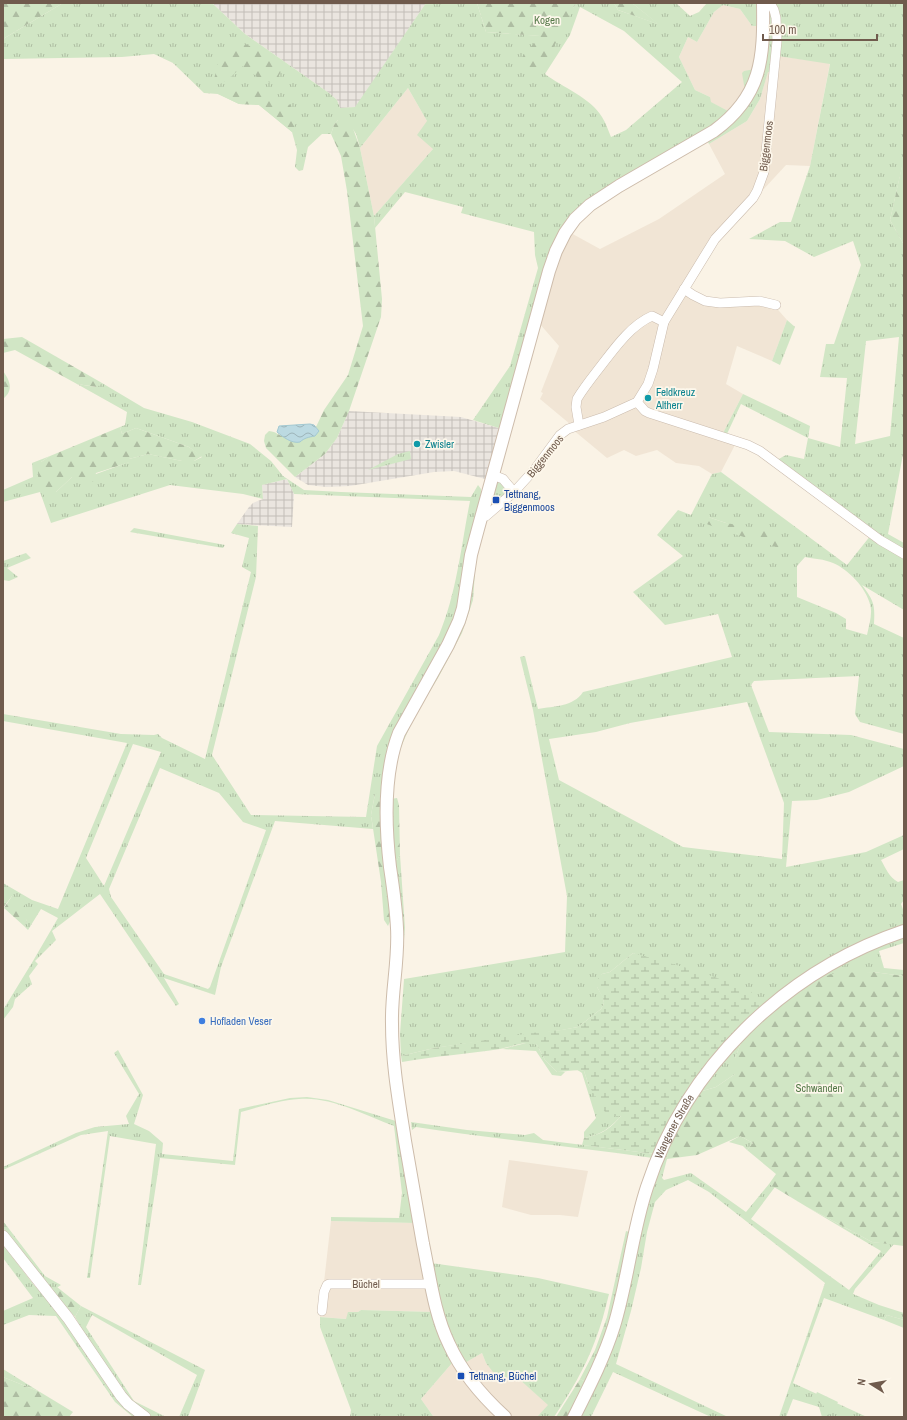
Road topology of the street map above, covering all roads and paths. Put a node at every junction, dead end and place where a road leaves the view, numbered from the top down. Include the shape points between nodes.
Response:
1 (765, 3) edge
2 (684, 289) junction
3 (776, 305) dead end
4 (664, 322) junction
5 (637, 402) junction
6 (579, 426) junction
7 (493, 475) junction
8 (514, 492) junction
9 (481, 517) junction
10 (904, 554) edge
11 (904, 931) edge
12 (3, 1236) edge
13 (431, 1284) junction
14 (322, 1311) dead end
15 (145, 1417) edge
16 (505, 1417) edge
17 (574, 1417) edge

1 - 2 street, Biggenmoos via 774,10 777,41 762,181 753,198 715,239
1 - 7 main road via 760,66 750,92 738,110 714,131 598,198 582,212 565,234 549,271
2 - 3 street via 705,301 759,301
2 - 4 street, Biggenmoos
4 - 5 street, Biggenmoos via 648,384
4 - 6 street via 652,316 647,318 616,346 577,399
5 - 6 street, Biggenmoos
5 - 10 street via 649,413 760,451 880,540
6 - 8 street, Biggenmoos via 560,435 538,466
7 - 8 street via 503,479
7 - 9 main road
8 - 9 street, Biggenmoos via 486,516
9 - 13 main road via 459,621 399,733 388,779 389,853 397,930 391,1021 393,1060
11 - 17 main road, Wangener Straße via 835,962 780,999 733,1042 689,1098 668,1135 648,1186 614,1326 605,1352
12 - 15 street via 68,1318 121,1396
13 - 14 street, Büchel via 329,1284 324,1292
13 - 16 main road via 443,1330 455,1357 477,1389

